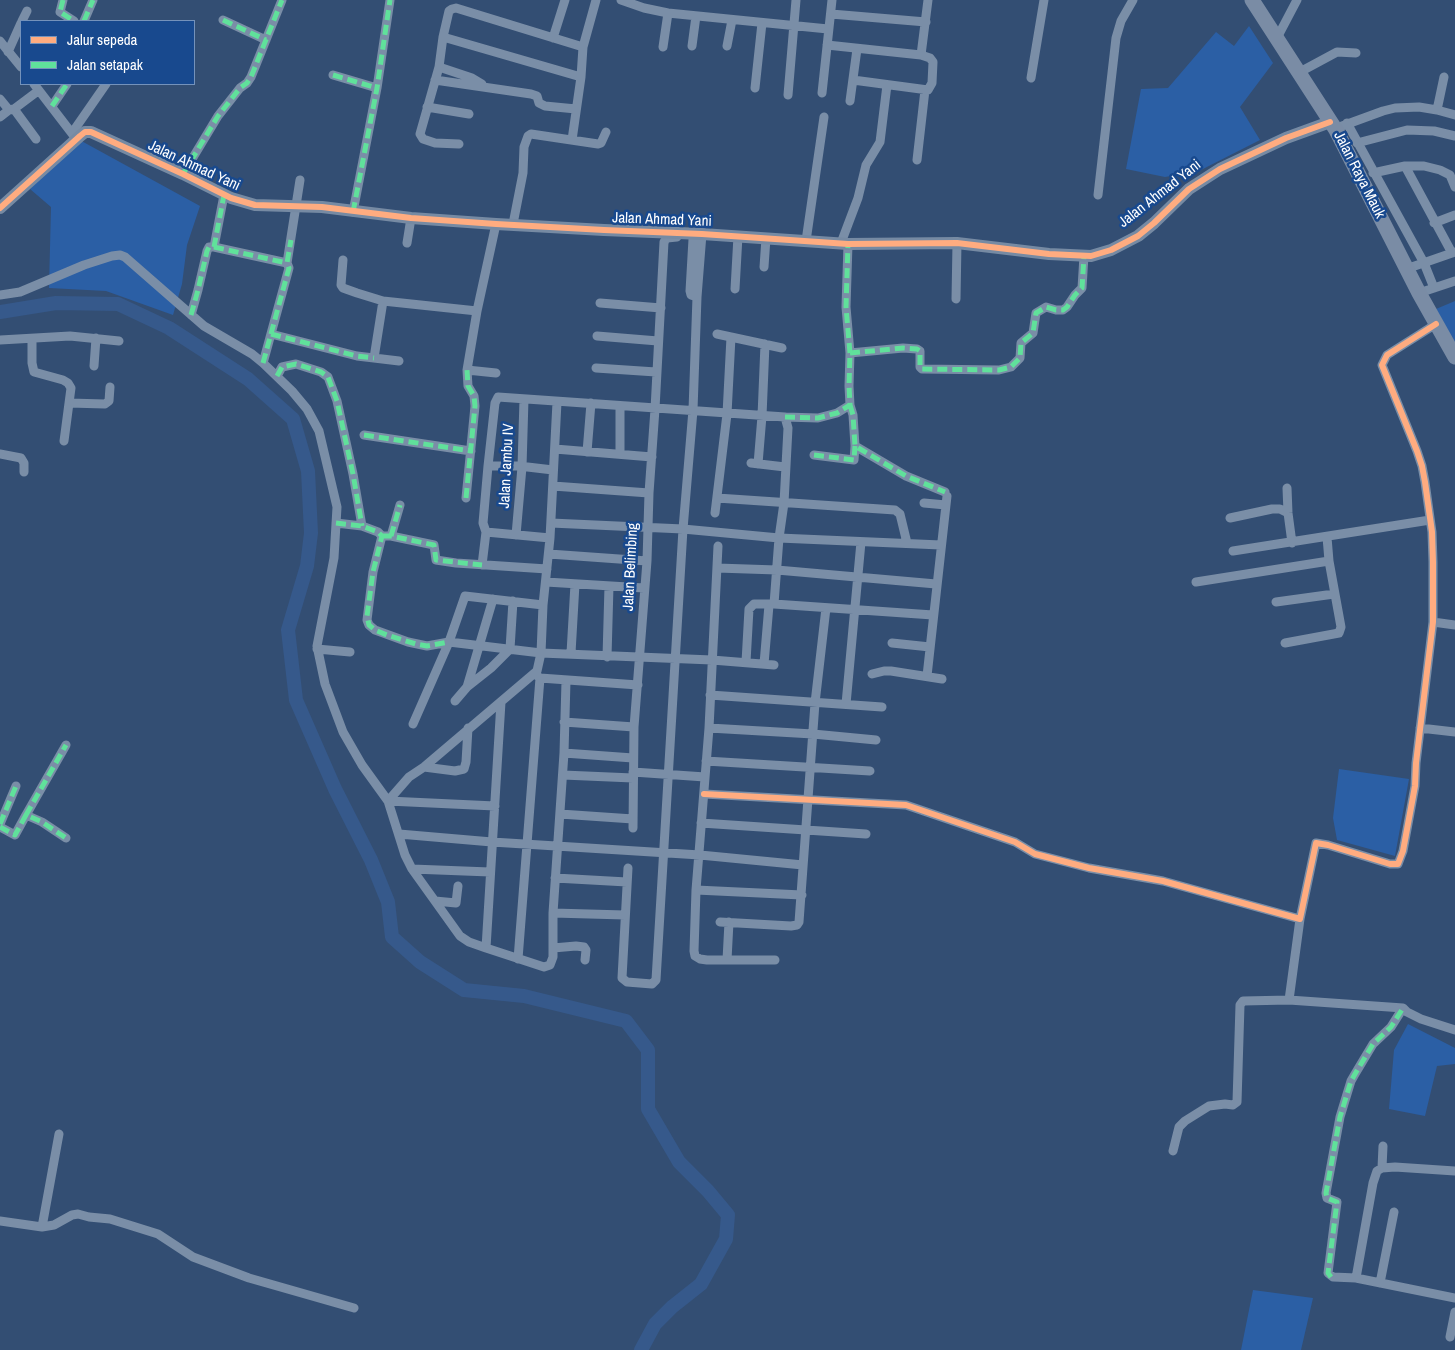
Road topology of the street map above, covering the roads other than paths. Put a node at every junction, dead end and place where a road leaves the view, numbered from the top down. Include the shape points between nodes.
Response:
1 (63, 0) edge
2 (93, 0) edge
3 (282, 0) edge
4 (390, 0) edge
5 (564, 0) edge
6 (596, 0) edge
7 (621, 0) edge
8 (796, 0) edge
9 (832, 0) edge
10 (928, 0) edge
11 (1044, 0) edge
12 (1133, 0) edge
13 (1252, 0) edge
14 (1297, 0) edge
15 (27, 11) dead end
16 (668, 13) junction
17 (831, 14) junction
18 (696, 16) junction
19 (23, 20) edge
20 (69, 20) edge
21 (84, 20) edge
22 (223, 20) dead end
23 (732, 20) junction
24 (926, 22) junction
25 (762, 23) junction
26 (795, 25) junction
27 (20, 26) edge
28 (828, 29) junction
29 (444, 37) junction
30 (553, 38) junction
31 (1277, 38) junction
32 (266, 40) junction
33 (0, 41) edge
34 (827, 45) junction
35 (692, 46) dead end
36 (727, 46) dead end
37 (582, 47) junction
38 (663, 47) dead end
39 (857, 49) junction
40 (8, 52) junction
41 (1356, 53) dead end
42 (921, 55) junction
43 (20, 66) edge
44 (440, 67) junction
45 (1298, 73) junction
46 (333, 75) dead end
47 (581, 77) junction
48 (1444, 77) dead end
49 (1031, 78) dead end
50 (435, 80) junction
51 (853, 80) junction
52 (66, 85) edge
53 (105, 85) edge
54 (887, 85) junction
55 (36, 87) edge
56 (487, 87) junction
57 (377, 88) junction
58 (755, 88) dead end
59 (925, 90) junction
60 (822, 93) dead end
61 (788, 95) dead end
62 (0, 99) edge
63 (850, 101) dead end
64 (52, 106) junction
65 (427, 107) junction
66 (576, 109) junction
67 (12, 110) junction
68 (1437, 110) junction
69 (469, 114) dead end
70 (1455, 115) edge
71 (0, 117) edge
72 (824, 117) dead end
73 (1338, 125) junction
74 (606, 132) dead end
75 (74, 136) junction
76 (1455, 136) edge
77 (36, 139) dead end
78 (572, 140) junction
79 (1357, 143) junction
80 (458, 144) dead end
81 (917, 160) dead end
82 (1405, 166) junction
83 (1373, 173) junction
84 (183, 174) junction
85 (300, 180) dead end
86 (1455, 187) edge
87 (224, 195) junction
88 (1098, 195) dead end
89 (295, 205) junction
90 (0, 208) edge
91 (353, 212) junction
92 (1455, 215) edge
93 (411, 218) junction
94 (1434, 223) junction
95 (496, 224) junction
96 (512, 224) junction
97 (738, 236) junction
98 (698, 238) junction
99 (766, 238) junction
100 (806, 242) junction
101 (957, 242) junction
102 (407, 243) dead end
103 (844, 244) junction
104 (214, 247) junction
105 (1453, 252) edge
106 (1084, 256) junction
107 (343, 260) dead end
108 (286, 263) junction
109 (1424, 263) junction
110 (764, 267) dead end
111 (1406, 269) junction
112 (1455, 281) edge
113 (1434, 288) junction
114 (735, 289) dead end
115 (1419, 294) junction
116 (0, 295) edge
117 (956, 299) dead end
118 (383, 300) junction
119 (600, 303) dead end
120 (661, 308) junction
121 (477, 310) junction
122 (191, 315) junction
123 (1436, 324) junction
124 (271, 334) junction
125 (717, 334) dead end
126 (597, 336) dead end
127 (731, 337) junction
128 (96, 338) junction
129 (0, 340) edge
130 (32, 340) junction
131 (119, 341) dead end
132 (658, 341) junction
133 (765, 344) junction
134 (782, 348) dead end
135 (850, 353) junction
136 (1455, 357) edge
137 (374, 358) junction
138 (399, 361) dead end
139 (263, 363) junction
140 (94, 366) dead end
141 (596, 368) dead end
142 (467, 370) junction
143 (656, 372) junction
144 (496, 373) dead end
145 (277, 376) junction
146 (110, 387) dead end
147 (524, 398) junction
148 (557, 402) junction
149 (69, 403) junction
150 (591, 403) junction
151 (850, 405) junction
152 (620, 406) junction
153 (655, 409) junction
154 (693, 410) junction
155 (727, 414) junction
156 (762, 416) junction
157 (786, 418) junction
158 (364, 435) dead end
159 (64, 441) dead end
160 (855, 446) junction
161 (555, 450) junction
162 (471, 451) junction
163 (587, 452) junction
164 (0, 454) edge
165 (620, 454) junction
166 (814, 455) dead end
167 (652, 457) junction
168 (488, 466) junction
169 (522, 467) junction
170 (785, 467) junction
171 (553, 470) junction
172 (24, 472) dead end
173 (553, 486) junction
174 (1287, 488) dead end
175 (649, 492) junction
176 (466, 498) dead end
177 (717, 498) junction
178 (946, 498) junction
179 (784, 503) junction
180 (924, 503) dead end
181 (400, 505) dead end
182 (715, 513) dead end
183 (1288, 513) junction
184 (1230, 518) dead end
185 (1430, 520) junction
186 (336, 523) junction
187 (551, 523) junction
188 (362, 526) junction
189 (647, 528) junction
190 (683, 529) junction
191 (486, 532) junction
192 (516, 535) junction
193 (387, 536) junction
194 (1327, 537) junction
195 (550, 538) junction
196 (779, 538) junction
197 (861, 542) junction
198 (907, 543) junction
199 (1292, 543) junction
200 (941, 545) junction
201 (718, 546) dead end
202 (1233, 551) dead end
203 (549, 554) junction
204 (647, 561) junction
205 (1329, 561) junction
206 (482, 565) junction
207 (717, 568) junction
208 (547, 569) junction
209 (777, 570) junction
210 (857, 577) junction
211 (546, 582) junction
212 (1196, 582) dead end
213 (575, 584) junction
214 (936, 584) junction
215 (609, 586) junction
216 (644, 588) junction
217 (1334, 594) junction
218 (494, 599) junction
219 (513, 601) junction
220 (1276, 602) dead end
221 (772, 604) junction
222 (543, 605) junction
223 (826, 608) junction
224 (855, 610) junction
225 (933, 615) junction
226 (1433, 622) junction
227 (1455, 625) edge
228 (449, 642) junction
229 (892, 643) dead end
230 (1285, 643) dead end
231 (479, 646) junction
232 (930, 647) junction
233 (317, 648) junction
234 (510, 649) junction
235 (350, 652) dead end
236 (541, 653) junction
237 (571, 654) junction
238 (607, 657) junction
239 (640, 657) junction
240 (674, 658) junction
241 (712, 660) junction
242 (746, 662) junction
243 (764, 664) junction
244 (774, 664) dead end
245 (872, 674) dead end
246 (537, 676) junction
247 (927, 676) junction
248 (942, 679) dead end
249 (566, 681) junction
250 (638, 685) junction
251 (467, 687) junction
252 (710, 696) junction
253 (455, 701) dead end
254 (501, 702) junction
255 (815, 703) junction
256 (846, 704) junction
257 (882, 707) dead end
258 (564, 722) junction
259 (413, 724) dead end
260 (634, 726) junction
261 (468, 728) junction
262 (709, 728) junction
263 (1420, 728) junction
264 (1455, 732) edge
265 (813, 734) junction
266 (876, 740) dead end
267 (66, 745) dead end
268 (564, 753) junction
269 (633, 758) junction
270 (706, 761) junction
271 (424, 767) junction
272 (810, 768) junction
273 (870, 771) dead end
274 (563, 775) junction
275 (633, 775) junction
276 (667, 775) junction
277 (705, 777) junction
278 (16, 786) dead end
279 (704, 794) junction
280 (808, 799) junction
281 (388, 801) junction
282 (495, 806) junction
283 (560, 814) junction
284 (26, 815) junction
285 (701, 822) junction
286 (0, 826) edge
287 (806, 830) junction
288 (399, 834) junction
289 (866, 834) dead end
290 (66, 838) dead end
291 (492, 842) junction
292 (527, 844) junction
293 (557, 845) junction
294 (663, 853) junction
295 (700, 854) junction
296 (803, 864) junction
297 (628, 868) dead end
298 (412, 869) junction
299 (490, 872) junction
300 (555, 878) junction
301 (627, 882) junction
302 (458, 886) dead end
303 (696, 890) junction
304 (802, 895) junction
305 (435, 901) junction
306 (553, 913) junction
307 (625, 915) junction
308 (1300, 919) junction
309 (486, 948) junction
310 (553, 948) junction
311 (518, 959) junction
312 (585, 960) dead end
313 (727, 960) junction
314 (775, 960) dead end
315 (1289, 1000) junction
316 (1403, 1008) junction
317 (1455, 1030) edge
318 (59, 1134) dead end
319 (1383, 1146) dead end
320 (1173, 1151) dead end
321 (1382, 1168) junction
322 (1455, 1171) edge
323 (1394, 1212) dead end
324 (0, 1221) edge
325 (42, 1226) junction
326 (1356, 1278) junction
327 (1380, 1283) junction
328 (1455, 1298) edge
329 (354, 1308) dead end
330 (1455, 1312) edge
331 (1450, 1337) dead end

1 - 20 street via 60,12
2 - 21 street
3 - 32 street
4 - 57 street
5 - 30 street
6 - 37 street
7 - 16 street
8 - 26 street
9 - 17 street
10 - 24 street
11 - 49 street
12 - 88 street via 1116,38
13 - 31 main road, Jalan Raya Mauk
14 - 31 street
15 - 19 street
16 - 18 street
16 - 38 street
17 - 24 street
17 - 28 street
18 - 23 street
18 - 35 street
22 - 32 street
23 - 25 street
23 - 36 street
24 - 42 street
25 - 26 street
25 - 58 street
26 - 28 street
26 - 61 street
27 - 40 street
28 - 34 street
29 - 30 street via 449,11 455,8
29 - 44 street
29 - 47 street
30 - 37 street
31 - 45 main road, Jalan Raya Mauk
32 - 84 street via 251,77 218,116
33 - 40 street
34 - 39 street
34 - 60 street
37 - 47 street
39 - 42 street
39 - 51 street
40 - 43 street
41 - 45 street via 1337,52
42 - 59 street via 933,62 931,87
44 - 50 street
44 - 56 street
45 - 73 main road, Jalan Raya Mauk
46 - 57 street
47 - 66 street
48 - 68 street
50 - 56 street
50 - 65 street
51 - 54 street
51 - 63 street
52 - 64 street
53 - 75 street
54 - 59 street
54 - 103 street via 880,142 866,165
55 - 64 street
55 - 67 street
56 - 66 street via 535,95 545,106
57 - 91 street
59 - 81 street
62 - 67 street
64 - 75 street
65 - 69 street
65 - 80 street via 420,132 422,138 435,143
66 - 78 street
67 - 71 street
67 - 77 street
68 - 70 street
68 - 73 street via 1395,108
72 - 100 street
73 - 79 street
73 - 106 street, Jalan Ahmad Yani via 1286,138 1220,170 1189,189 1138,236 1105,252
73 - 111 main road, Jalan Raya Mauk
74 - 78 street via 601,143
75 - 84 street, Jalan Ahmad Yani via 93,133
75 - 90 street, Jalan Ahmad Yani
76 - 79 street via 1420,129
78 - 96 street via 528,136
79 - 83 street
82 - 83 street
82 - 86 street via 1440,170 1450,175
82 - 94 street
83 - 109 street
84 - 87 street, Jalan Ahmad Yani
85 - 89 street
87 - 89 street, Jalan Ahmad Yani via 255,205
87 - 104 street
89 - 91 street, Jalan Ahmad Yani
89 - 108 street
91 - 93 street, Jalan Ahmad Yani
92 - 94 street
93 - 95 street, Jalan Ahmad Yani
93 - 102 street
94 - 105 street
95 - 96 street, Jalan Ahmad Yani
95 - 121 street
96 - 98 street, Jalan Ahmad Yani
97 - 98 street, Jalan Ahmad Yani
97 - 99 street, Jalan Ahmad Yani
97 - 114 street
98 - 120 street, Jalan Belimbing via 680,236 665,239
98 - 154 street
99 - 100 street, Jalan Ahmad Yani
99 - 110 street
100 - 103 street, Jalan Ahmad Yani
101 - 103 street, Jalan Ahmad Yani
101 - 106 street, Jalan Ahmad Yani
101 - 117 street
103 - 135 street
104 - 108 street
104 - 122 street via 207,251
105 - 109 street
106 - 135 street via 1082,288 1067,307 1056,310 1046,307 1036,313 1034,332 1021,343 1020,358 1012,367 922,369 920,351 916,349
107 - 118 street via 342,287
108 - 124 street via 290,268
109 - 111 street
109 - 113 street
111 - 115 main road, Jalan Raya Mauk
112 - 113 street
113 - 115 street
115 - 123 main road, Jalan Raya Mauk
116 - 122 street via 20,292 84,265 120,255 130,259
118 - 121 street
118 - 137 street
119 - 120 street
120 - 132 street, Jalan Belimbing
121 - 142 street
122 - 139 street
123 - 136 main road, Jalan Raya Mauk
123 - 185 street via 1387,355 1382,365 1417,450
124 - 137 street
124 - 139 street
125 - 127 street
126 - 132 street
127 - 133 street
127 - 155 street
128 - 130 street via 70,336
128 - 131 street
128 - 140 street
129 - 130 street
130 - 149 street via 34,372 68,383 71,390
132 - 143 street, Jalan Belimbing
133 - 134 street
133 - 156 street
135 - 151 street
137 - 138 street
139 - 145 street
141 - 143 street
142 - 144 street
142 - 162 street via 468,386 475,400
143 - 153 street, Jalan Belimbing
145 - 186 street via 307,410 319,431 337,507
145 - 188 street via 282,367 296,364 328,377 337,401
146 - 149 street via 105,404
147 - 148 street
147 - 168 street via 502,396 496,399
147 - 169 street, Jalan Jambu IV
148 - 150 street
148 - 161 street
149 - 159 street
150 - 152 street
150 - 163 street
151 - 157 street via 826,416
151 - 160 street
152 - 153 street
152 - 165 street
153 - 154 street
153 - 167 street, Jalan Belimbing
154 - 155 street
154 - 190 street
155 - 156 street
155 - 177 street
156 - 157 street
156 - 170 street via 755,464
157 - 170 street
158 - 162 street
160 - 166 street via 854,460
160 - 178 street
161 - 163 street
161 - 171 street
162 - 176 street
163 - 165 street
164 - 172 street via 21,458
165 - 167 street
167 - 175 street, Jalan Belimbing
168 - 169 street
168 - 191 street via 483,523
169 - 171 street
169 - 192 street, Jalan Jambu IV
170 - 179 street
171 - 173 street
173 - 175 street
173 - 187 street
174 - 183 street
175 - 189 street, Jalan Belimbing
177 - 179 street
177 - 182 street
178 - 180 street
178 - 200 street
179 - 196 street
179 - 198 street via 895,510 900,514
181 - 193 street
183 - 184 street via 1272,509
183 - 199 street
185 - 194 street
185 - 226 street
186 - 188 street
186 - 233 street via 334,558
187 - 189 street
187 - 195 street
188 - 193 street
189 - 190 street
189 - 204 street, Jalan Belimbing
190 - 196 street
190 - 240 street
191 - 192 street
191 - 206 street
192 - 195 street
193 - 206 street via 434,545 436,560
193 - 228 street via 373,572 369,625 387,635 416,644 427,646
194 - 199 street
194 - 205 street
195 - 203 street
196 - 197 street
196 - 209 street
197 - 198 street
197 - 210 street
198 - 200 street
199 - 202 street
200 - 214 street
201 - 207 street
203 - 204 street
203 - 208 street
204 - 216 street, Jalan Belimbing
205 - 212 street
205 - 217 street
206 - 208 street
207 - 209 street
207 - 241 street
208 - 211 street
209 - 210 street
209 - 221 street
210 - 214 street
210 - 224 street
211 - 213 street
211 - 222 street
213 - 215 street
213 - 237 street
214 - 225 street
215 - 216 street
215 - 238 street
216 - 239 street, Jalan Belimbing
217 - 220 street
217 - 230 street via 1341,626 1339,633
218 - 219 street
218 - 228 street via 465,596
218 - 231 street
219 - 222 street
219 - 234 street
221 - 223 street
221 - 242 street via 754,604 749,609
221 - 243 street
222 - 236 street
223 - 224 street
223 - 255 street
224 - 225 street
224 - 256 street
225 - 232 street
226 - 227 street
226 - 263 street
228 - 231 street
228 - 259 street
229 - 232 street
231 - 234 street
231 - 251 street
232 - 247 street
233 - 235 street
233 - 281 street via 325,684 343,732
234 - 236 street
234 - 251 street
236 - 237 street
236 - 246 street
237 - 238 street
238 - 239 street
239 - 240 street
239 - 250 street, Jalan Belimbing
240 - 241 street
240 - 276 street
241 - 242 street
241 - 252 street
242 - 243 street
243 - 244 street
245 - 247 street via 884,671
246 - 249 street
246 - 254 street
246 - 292 street
247 - 248 street
249 - 250 street
249 - 258 street
250 - 260 street, Jalan Belimbing
251 - 253 street
252 - 255 street
252 - 262 street
254 - 261 street
254 - 282 street
255 - 256 street
255 - 265 street
256 - 257 street
258 - 260 street
258 - 268 street
260 - 269 street, Jalan Belimbing
261 - 271 street
261 - 271 street via 464,769
262 - 265 street
262 - 270 street
263 - 264 street
263 - 308 street via 1416,786 1398,864 1316,843
265 - 266 street
265 - 272 street
267 - 284 street
268 - 269 street
268 - 274 street
269 - 275 street, Jalan Belimbing
270 - 272 street
270 - 277 street
271 - 281 street via 404,782
272 - 273 street
272 - 280 street
274 - 275 street
274 - 283 street
275 - 276 street
275 - 283 street, Jalan Belimbing via 633,823
276 - 277 street
276 - 294 street
277 - 279 street
278 - 286 street
279 - 280 street
279 - 285 street
280 - 287 street
280 - 308 street via 906,805 1015,842 1035,854 1089,868 1163,881
281 - 282 street
281 - 288 street
282 - 291 street
283 - 293 street
284 - 286 street via 16,835
284 - 290 street
285 - 287 street
285 - 295 street
287 - 289 street
287 - 296 street
288 - 291 street
288 - 298 street
291 - 292 street
291 - 299 street
292 - 293 street
292 - 311 street
293 - 294 street
293 - 300 street
294 - 295 street
294 - 307 street via 654,983 622,979
295 - 296 street
295 - 303 street
296 - 304 street
297 - 301 street
298 - 299 street
298 - 305 street
299 - 309 street
300 - 301 street
300 - 306 street
301 - 307 street
302 - 305 street via 456,903
303 - 304 street
303 - 313 street via 695,956
304 - 313 street via 799,922 794,926 725,922
305 - 309 street via 460,936
306 - 307 street
306 - 310 street
308 - 315 street
309 - 311 street
310 - 311 street via 548,967
310 - 312 street via 584,947
313 - 314 street
315 - 316 street
315 - 320 street via 1246,1000 1241,1003 1237,1102 1209,1106 1183,1122
316 - 317 street via 1421,1019
316 - 326 street via 1391,1027 1374,1044 1351,1081 1340,1116 1326,1191 1326,1197 1336,1202 1328,1274
318 - 325 street
319 - 321 street
321 - 322 street
321 - 326 street via 1373,1183
323 - 327 street
324 - 325 street
325 - 329 street via 54,1225 78,1214 130,1224 158,1234 193,1257 249,1278
326 - 327 street
327 - 328 street
330 - 331 street

